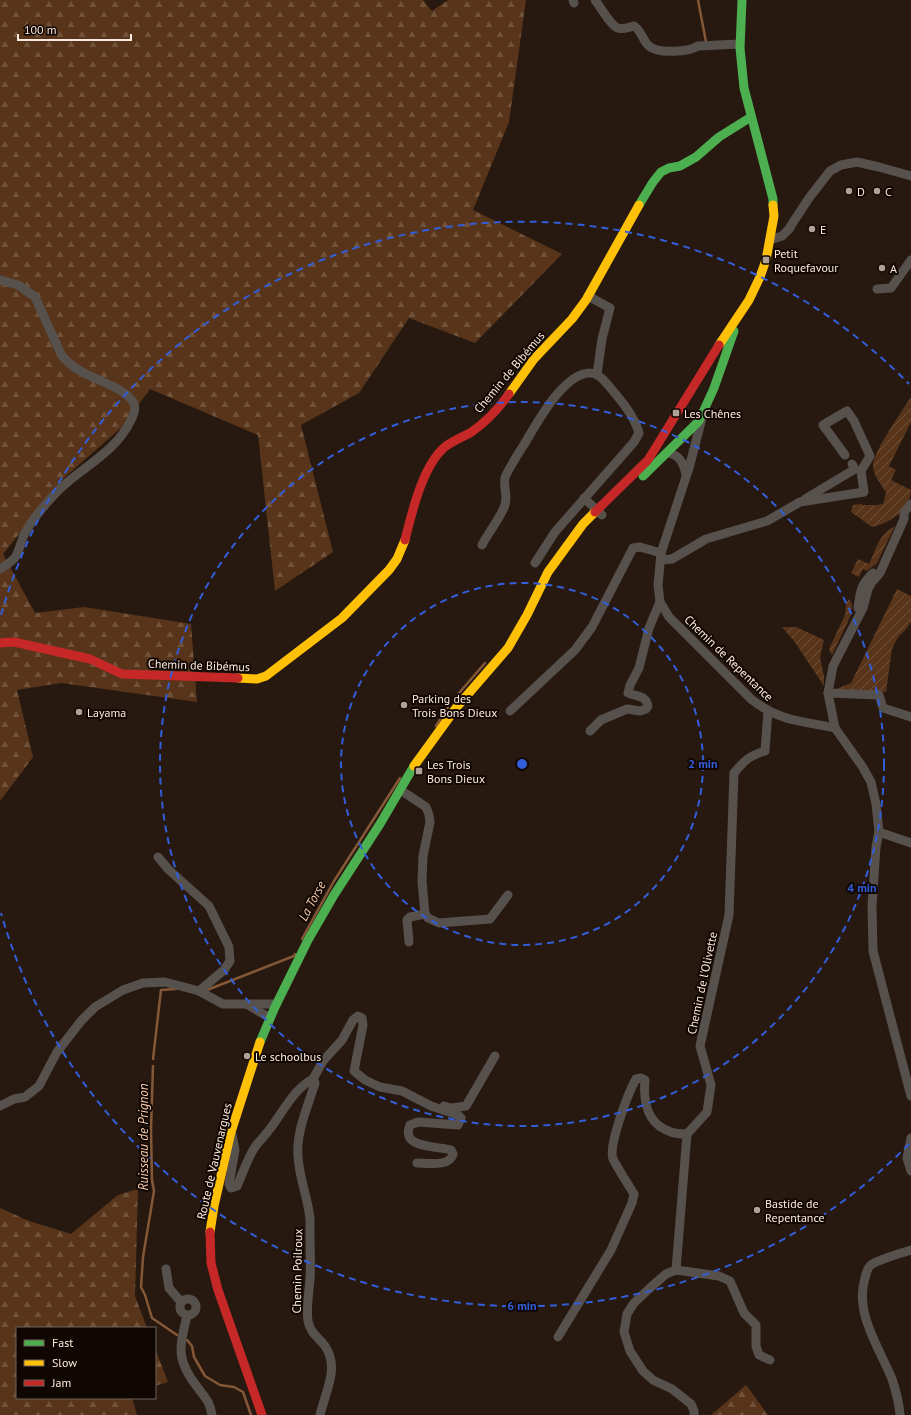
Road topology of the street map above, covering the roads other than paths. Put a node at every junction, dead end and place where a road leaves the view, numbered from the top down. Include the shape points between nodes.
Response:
1 (595, 0) edge
2 (742, 0) edge
3 (740, 44) junction
4 (751, 117) junction
5 (911, 176) edge
6 (770, 240) junction
7 (911, 260) edge
8 (0, 280) edge
9 (876, 289) dead end
10 (588, 296) junction
11 (739, 315) junction
12 (706, 364) junction
13 (719, 372) junction
14 (597, 374) junction
15 (703, 413) junction
16 (670, 423) junction
17 (686, 434) junction
18 (677, 443) junction
19 (667, 452) junction
20 (845, 455) dead end
21 (852, 464) dead end
22 (687, 472) junction
23 (584, 498) junction
24 (800, 502) junction
25 (910, 507) edge
26 (600, 513) junction
27 (908, 522) edge
28 (482, 545) dead end
29 (661, 557) junction
30 (535, 563) dead end
31 (0, 569) edge
32 (660, 602) junction
33 (0, 643) edge
34 (828, 693) junction
35 (831, 709) junction
36 (510, 711) dead end
37 (768, 711) junction
38 (911, 717) edge
39 (444, 724) junction
40 (825, 726) junction
41 (835, 728) junction
42 (590, 731) dead end
43 (404, 793) junction
44 (380, 824) junction
45 (879, 832) junction
46 (911, 843) edge
47 (158, 857) dead end
48 (508, 895) dead end
49 (425, 914) junction
50 (409, 942) dead end
51 (199, 991) junction
52 (247, 1004) junction
53 (276, 1005) junction
54 (270, 1018) junction
55 (495, 1056) dead end
56 (312, 1079) junction
57 (911, 1096) edge
58 (0, 1106) edge
59 (438, 1108) junction
60 (232, 1132) junction
61 (687, 1134) junction
62 (911, 1138) edge
63 (417, 1163) dead end
64 (911, 1171) edge
65 (911, 1250) edge
66 (166, 1269) dead end
67 (676, 1270) junction
68 (180, 1302) junction
69 (187, 1316) junction
70 (558, 1337) dead end
71 (770, 1360) dead end
72 (212, 1415) edge
73 (262, 1415) edge
74 (320, 1415) edge
75 (694, 1415) edge
76 (900, 1415) edge

1 - 3 street via 612,26 619,29 634,26 652,48 675,51 698,46
2 - 3 main road
3 - 4 main road via 744,88
4 - 6 main road via 773,199 774,216
4 - 10 main road, Chemin de Bibémus via 719,137 696,157 661,172 635,212
5 - 6 street via 857,162 841,165 830,171 782,236
6 - 11 main road via 760,277
7 - 9 street via 891,288
8 - 31 street via 18,285 35,297 69,365 124,392 134,404 135,411 117,442 69,481 40,512 25,533 16,556
10 - 14 street via 610,308
10 - 33 main road, Chemin de Bibémus via 572,319 534,359 493,413 436,456 415,503 402,549 389,570 342,618 266,676 257,679 122,674 90,659 14,642
11 - 12 main road
11 - 13 main road
12 - 13 main road via 714,363
12 - 16 main road
13 - 15 main road
14 - 23 street via 620,400 636,423 639,433
14 - 28 street via 591,373 575,378 563,387 551,402 505,478 504,506
15 - 17 main road
15 - 22 street, Chemin de Repentance
16 - 17 main road via 677,432
16 - 18 main road
16 - 26 main road via 648,460
17 - 18 main road
18 - 19 main road
18 - 22 street
19 - 22 street via 675,454
19 - 26 main road
20 - 24 street via 823,425 847,411 870,456 861,471 864,492
21 - 24 street via 855,469
22 - 29 street, Chemin de Repentance
23 - 26 street
23 - 30 street via 555,532
24 - 29 street via 767,521 706,539 672,559
25 - 27 street via 903,515
26 - 39 main road via 576,541 566,547 548,572 524,622 508,648
27 - 34 street via 886,560 862,586 856,621 833,666
29 - 32 street, Chemin de Repentance via 658,585
29 - 36 street via 640,547 633,548 592,627 575,650
32 - 37 street, Chemin de Repentance via 669,617 752,699
32 - 42 street via 649,628 639,668 628,693 642,697 647,702 646,710 626,709 601,720
34 - 35 street
34 - 38 street via 879,695 883,708
35 - 40 street
35 - 41 street
37 - 40 street, Chemin de Repentance via 785,718
37 - 61 street, Chemin de l'Olivette via 766,751 752,755 734,773 729,915 700,1046 712,1085 706,1112
39 - 43 main road via 422,766
39 - 44 main road via 416,762
40 - 41 street, Chemin de Repentance
41 - 45 street via 871,782
43 - 44 main road
43 - 49 street via 426,807 429,815 430,822 423,856
44 - 53 main road, Route de Vauvenargues via 310,935
45 - 46 street
45 - 57 street via 872,906 873,951
47 - 51 street via 209,906 229,947 230,961 227,966
48 - 49 street via 490,919 439,923
49 - 50 street via 407,920
51 - 52 street via 223,1004
51 - 58 street via 165,982 143,983 123,990 95,1007 81,1021 57,1052 39,1086 24,1097
52 - 53 street
52 - 54 street
53 - 54 main road, Route de Vauvenargues
54 - 60 main road, Route de Vauvenargues via 255,1055
55 - 59 street via 466,1106
56 - 59 street via 358,1016 362,1018 362,1025 354,1071 380,1088 402,1091
56 - 60 street via 298,1091 255,1146 237,1186 231,1188 229,1184 235,1150
56 - 74 street, Chemin Poilroux via 315,1083 300,1136 298,1154 310,1218 308,1320 310,1330 330,1353 332,1373
59 - 63 street via 458,1115 461,1118 460,1123 454,1125 418,1122 410,1125 408,1135 417,1144 451,1150 452,1158 443,1163
60 - 73 main road, Route de Vauvenargues via 214,1206 210,1235 211,1263
61 - 67 street
61 - 70 street via 672,1133 656,1124 647,1114 645,1080 636,1079 612,1146 613,1158 634,1194 632,1203 611,1250
62 - 64 street via 907,1158
65 - 76 street via 871,1264 863,1284 862,1303 875,1344 892,1379
66 - 68 street via 169,1288
67 - 71 street via 719,1276 730,1281 744,1313 756,1325 756,1346 759,1355
67 - 75 street via 666,1274 634,1303 628,1314 624,1332 630,1351 643,1371 691,1404
68 - 69 street via 179,1309
68 - 69 street via 185,1298 194,1301 196,1305 192,1314
69 - 72 street via 180,1357 187,1375 210,1404

